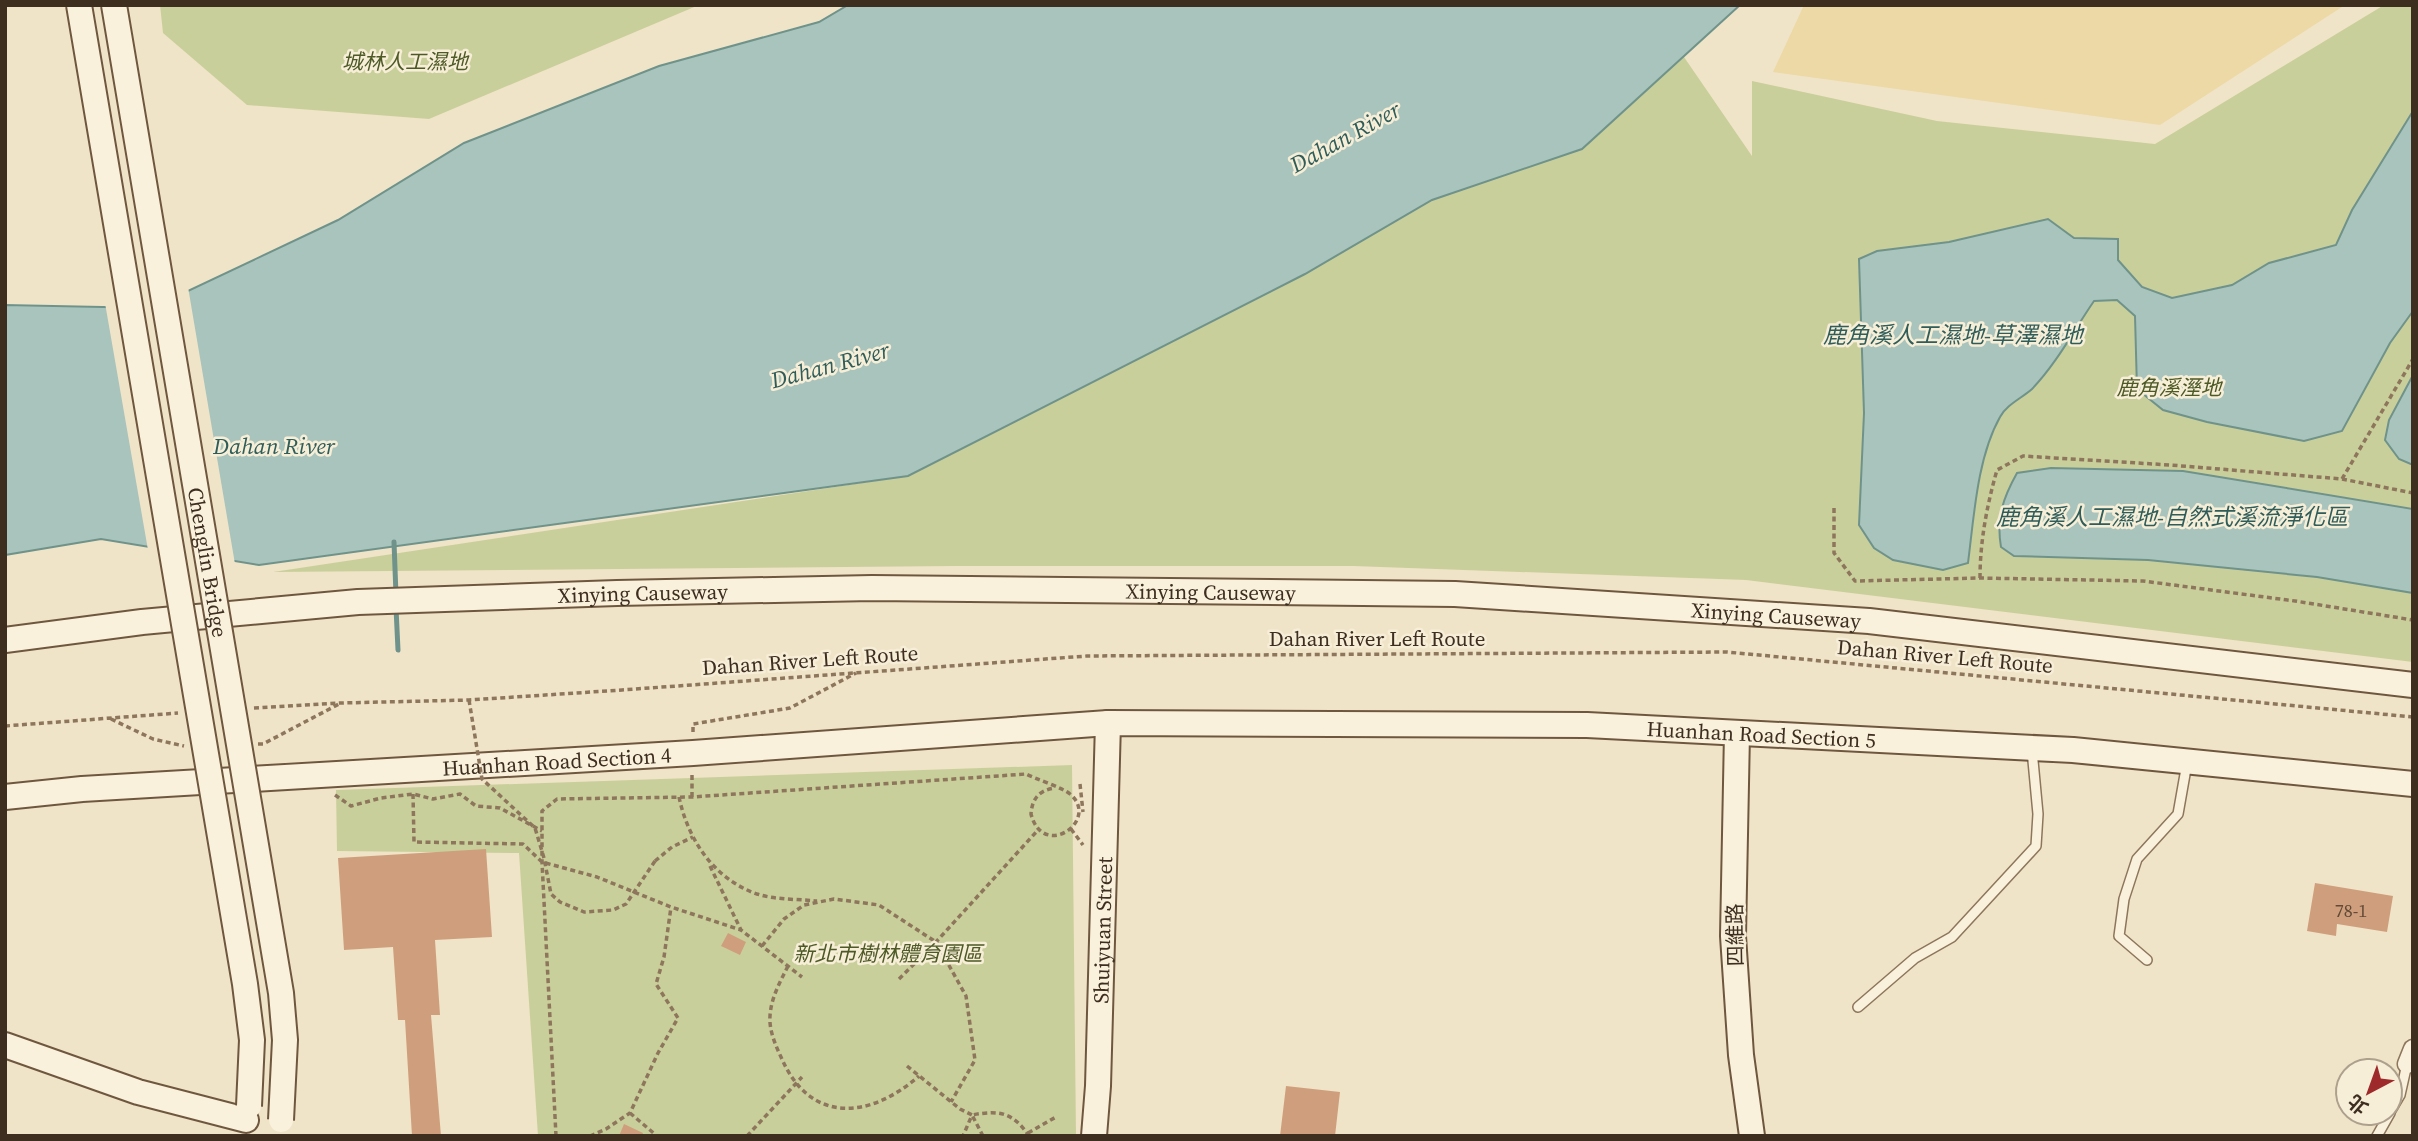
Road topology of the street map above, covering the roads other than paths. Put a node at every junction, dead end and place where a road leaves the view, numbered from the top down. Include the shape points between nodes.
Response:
1 (79, 5) edge
2 (114, 5) edge
3 (5, 640) edge
4 (2413, 685) edge
5 (1108, 723) junction
6 (1737, 733) junction
7 (2032, 748) junction
8 (2188, 761) junction
9 (2413, 783) edge
10 (5, 797) edge
11 (2147, 960) dead end
12 (1858, 1007) dead end
13 (5, 1045) edge
14 (2410, 1056) edge
15 (2404, 1079) edge
16 (246, 1120) edge
17 (280, 1128) edge
18 (1094, 1136) edge
19 (1752, 1136) edge

1 - 16 street, Chenglin Bridge, bridge via 245,984 253,1040
2 - 17 street, Chenglin Bridge, bridge via 281,993 285,1040
3 - 4 street, Xinying Causeway via 358,602 618,593 872,588 1455,594 1869,621
5 - 6 street, Huanhan Road Section 5 via 1587,725
5 - 10 street, Huanhan Road Section 4
5 - 18 street, Shuiyuan Street
6 - 7 street, Huanhan Road Section 5
6 - 19 street, 四維路 via 1732,936
7 - 8 street, Huanhan Road Section 5
7 - 12 lane via 2036,846 1952,937 1915,958
8 - 9 street, Huanhan Road Section 5
8 - 11 lane via 2178,814 2137,859 2124,899 2119,936
13 - 16 street via 138,1092
14 - 15 lane

